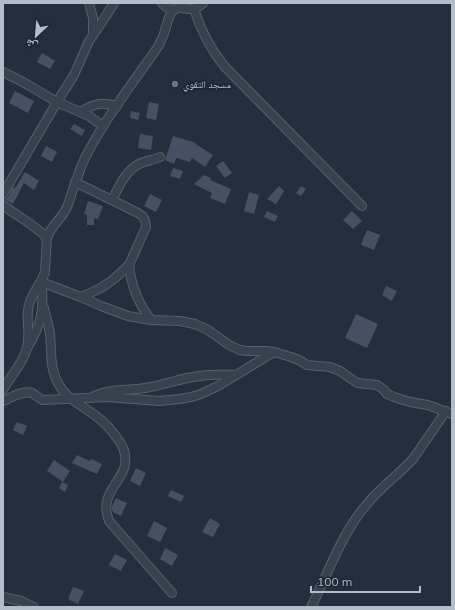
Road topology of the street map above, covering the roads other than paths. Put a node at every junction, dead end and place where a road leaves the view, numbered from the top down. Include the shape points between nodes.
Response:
1 (89, 3) edge
2 (114, 3) edge
3 (156, 3) edge
4 (203, 3) edge
5 (163, 4) edge
6 (194, 9) junction
7 (172, 11) junction
8 (93, 35) junction
9 (3, 72) edge
10 (57, 102) junction
11 (117, 106) junction
12 (81, 112) junction
13 (103, 126) junction
14 (160, 157) dead end
15 (75, 182) junction
16 (3, 194) edge
17 (112, 200) junction
18 (3, 205) edge
19 (362, 206) dead end
20 (47, 238) junction
21 (129, 265) junction
22 (41, 282) junction
23 (81, 297) junction
24 (43, 305) junction
25 (151, 320) junction
26 (27, 348) junction
27 (274, 352) junction
28 (236, 375) junction
29 (3, 390) edge
30 (89, 397) junction
31 (72, 398) junction
32 (3, 401) edge
33 (449, 413) edge
34 (172, 593) dead end
35 (3, 597) edge
36 (34, 607) edge
37 (311, 607) edge

1 - 8 street via 93,18
2 - 8 street
3 - 5 street
4 - 6 street
5 - 7 street
6 - 7 street via 180,8
6 - 19 street via 206,40 224,67
7 - 11 street via 159,45
8 - 10 street via 85,48 78,69
9 - 10 street
10 - 12 street
10 - 16 street
11 - 12 street via 98,103
11 - 13 street
12 - 13 street
13 - 15 street
14 - 17 street via 130,170
15 - 17 street
15 - 20 street via 68,206
17 - 21 street via 145,218 146,227
18 - 20 street via 36,227
20 - 22 street via 45,272
21 - 23 street via 107,284
21 - 25 street via 135,294
22 - 23 street
22 - 24 street
22 - 26 street via 28,307
23 - 25 street via 119,313
24 - 26 street via 38,328
24 - 31 street via 50,336 52,368 59,385
25 - 27 street via 188,322 202,326 240,350
26 - 29 street via 20,365
27 - 28 street
27 - 33 street via 307,365 330,367 358,383 377,385 394,397
28 - 30 street via 200,376 145,388 106,391
28 - 30 street via 210,390 180,399
30 - 31 street
31 - 32 street via 43,400 32,393 22,393
31 - 34 street via 105,424 124,448 124,469 107,498 106,514 109,521
33 - 37 street via 413,459 377,492 358,516 342,541
35 - 36 street

